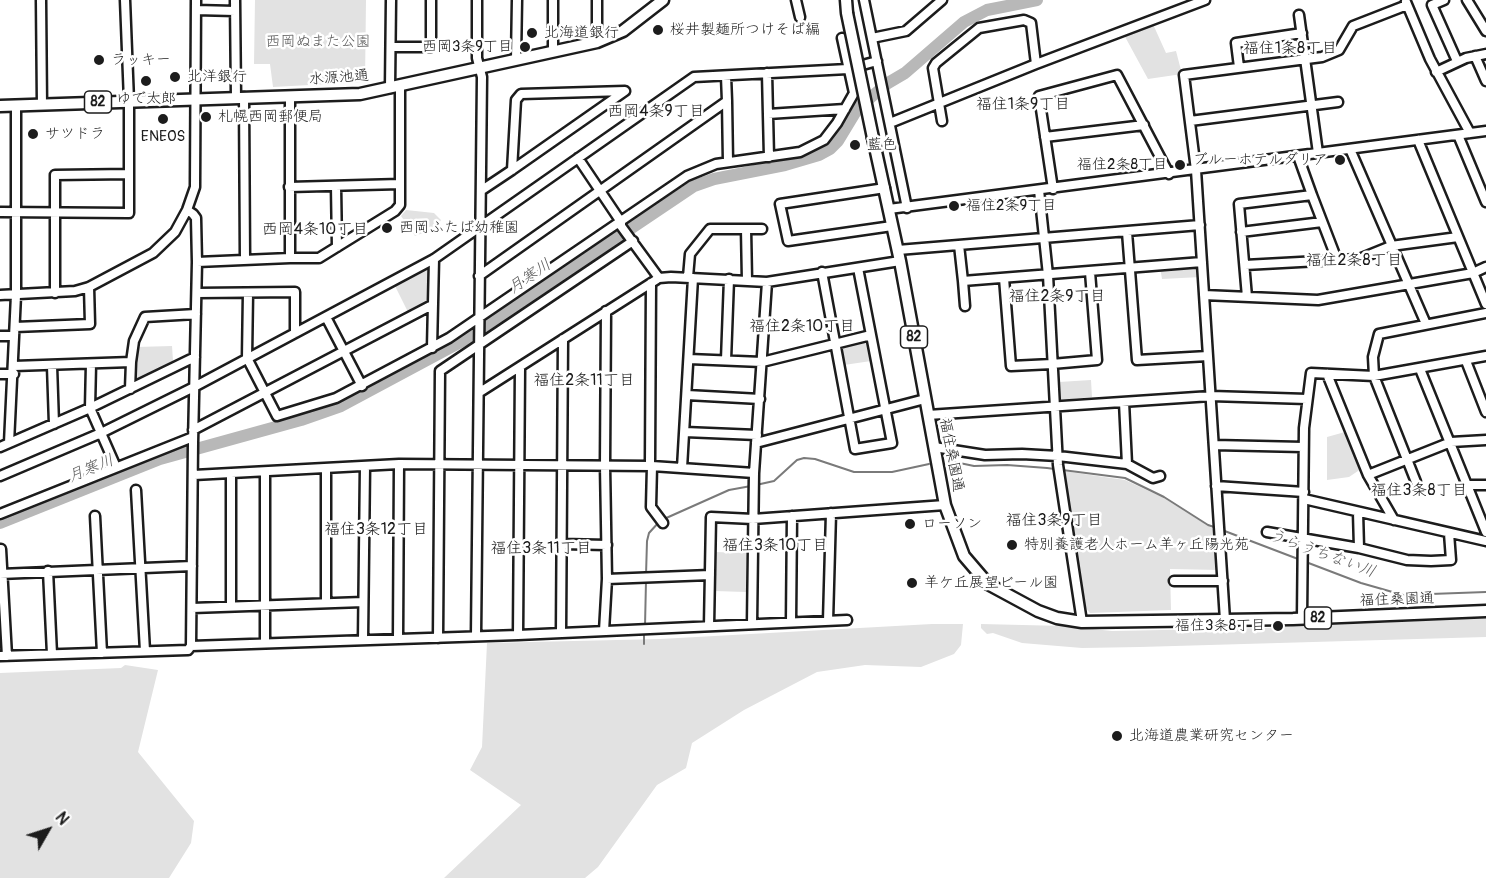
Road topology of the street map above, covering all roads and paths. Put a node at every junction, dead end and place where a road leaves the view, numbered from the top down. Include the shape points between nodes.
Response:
1 (41, 0) edge
2 (125, 0) edge
3 (196, 0) edge
4 (235, 0) edge
5 (391, 0) edge
6 (431, 0) edge
7 (477, 0) edge
8 (517, 0) edge
9 (553, 0) edge
10 (597, 0) edge
11 (663, 0) edge
12 (796, 0) edge
13 (846, 0) edge
14 (864, 0) edge
15 (942, 0) edge
16 (1204, 0) edge
17 (1444, 0) edge
18 (1467, 0) edge
19 (1406, 3) edge
20 (195, 10) junction
21 (235, 10) junction
22 (1299, 15) dead end
23 (800, 17) dead end
24 (1486, 31) edge
25 (1302, 33) junction
26 (842, 38) dead end
27 (872, 38) junction
28 (597, 42) junction
29 (391, 47) junction
30 (553, 51) junction
31 (1486, 54) edge
32 (1475, 56) junction
33 (516, 59) junction
34 (1305, 59) junction
35 (877, 61) junction
36 (1457, 61) junction
37 (1036, 64) junction
38 (1239, 67) junction
39 (481, 68) junction
40 (848, 69) junction
41 (1436, 72) junction
42 (766, 73) junction
43 (726, 76) junction
44 (1486, 81) edge
45 (395, 87) junction
46 (290, 96) junction
47 (240, 97) junction
48 (195, 99) junction
49 (129, 101) junction
50 (727, 102) junction
51 (1338, 102) dead end
52 (939, 104) junction
53 (16, 105) junction
54 (42, 105) junction
55 (0, 106) edge
56 (1311, 106) junction
57 (845, 110) junction
58 (768, 114) junction
59 (942, 121) dead end
60 (1190, 121) junction
61 (890, 123) junction
62 (1144, 125) junction
63 (1486, 131) edge
64 (1470, 133) junction
65 (1458, 135) junction
66 (1045, 137) junction
67 (1418, 140) junction
68 (1350, 149) junction
69 (1318, 153) junction
70 (1298, 156) junction
71 (769, 157) junction
72 (578, 158) junction
73 (728, 162) junction
74 (512, 170) junction
75 (1196, 170) junction
76 (129, 174) junction
77 (1169, 174) junction
78 (400, 184) junction
79 (290, 186) junction
80 (336, 186) junction
81 (885, 188) junction
82 (1053, 189) junction
83 (482, 190) junction
84 (600, 190) junction
85 (1039, 190) junction
86 (1312, 195) junction
87 (1486, 202) edge
88 (907, 207) junction
89 (889, 209) junction
90 (187, 210) junction
91 (0, 212) edge
92 (16, 212) junction
93 (55, 212) junction
94 (1322, 222) junction
95 (621, 224) junction
96 (481, 225) junction
97 (1200, 225) junction
98 (892, 226) junction
99 (746, 229) junction
100 (762, 229) dead end
101 (1127, 232) junction
102 (1241, 232) junction
103 (1458, 237) junction
104 (1045, 238) junction
105 (632, 240) junction
106 (959, 245) junction
107 (1391, 246) junction
108 (338, 247) junction
109 (899, 255) junction
110 (291, 258) junction
111 (434, 259) junction
112 (245, 260) junction
113 (1337, 260) junction
114 (197, 262) junction
115 (1202, 262) junction
116 (1245, 265) junction
117 (1486, 267) edge
118 (858, 268) junction
119 (1131, 268) junction
120 (822, 272) junction
121 (1090, 272) junction
122 (1473, 273) junction
123 (1048, 275) junction
124 (479, 276) junction
125 (691, 278) junction
126 (1004, 278) junction
127 (729, 279) junction
128 (655, 280) junction
129 (747, 280) junction
130 (963, 281) junction
131 (767, 282) junction
132 (1409, 285) junction
133 (89, 287) junction
134 (56, 292) junction
135 (197, 293) junction
136 (248, 293) junction
137 (16, 294) junction
138 (0, 295) edge
139 (1204, 295) junction
140 (1246, 297) junction
141 (1486, 304) edge
142 (432, 305) junction
143 (965, 306) dead end
144 (606, 311) junction
145 (196, 314) junction
146 (1486, 314) edge
147 (326, 317) junction
148 (480, 319) junction
149 (1426, 324) junction
150 (15, 332) junction
151 (295, 333) junction
152 (871, 335) junction
153 (0, 336) edge
154 (563, 339) junction
155 (480, 342) junction
156 (835, 344) junction
157 (432, 348) junction
158 (344, 351) junction
159 (1208, 356) junction
160 (1486, 356) edge
161 (195, 357) junction
162 (247, 358) junction
163 (689, 358) junction
164 (726, 360) junction
165 (1466, 361) junction
166 (131, 362) junction
167 (762, 362) junction
168 (91, 364) junction
169 (1052, 364) junction
170 (52, 366) junction
171 (520, 368) junction
172 (1420, 369) junction
173 (14, 370) junction
174 (0, 374) edge
175 (1327, 374) junction
176 (1374, 376) junction
177 (362, 386) junction
178 (194, 387) junction
179 (130, 389) junction
180 (480, 392) junction
181 (264, 393) junction
182 (687, 395) junction
183 (1211, 396) junction
184 (760, 399) junction
185 (925, 399) junction
186 (1307, 399) junction
187 (1124, 402) junction
188 (1054, 407) junction
189 (90, 408) junction
190 (885, 409) junction
191 (1486, 412) edge
192 (10, 413) junction
193 (0, 414) edge
194 (928, 415) junction
195 (850, 418) junction
196 (54, 424) junction
197 (685, 432) junction
198 (101, 433) junction
199 (193, 437) junction
200 (756, 439) junction
201 (1486, 440) edge
202 (1451, 442) junction
203 (4, 445) edge
204 (1214, 445) junction
205 (934, 447) junction
206 (1303, 447) junction
207 (1406, 459) junction
208 (399, 464) junction
209 (1127, 464) junction
210 (439, 465) junction
211 (479, 465) junction
212 (519, 465) junction
213 (1058, 465) junction
214 (365, 466) junction
215 (562, 466) junction
216 (605, 466) junction
217 (652, 466) junction
218 (116, 468) junction
219 (326, 468) junction
220 (682, 468) junction
221 (194, 471) junction
222 (265, 472) junction
223 (231, 474) junction
224 (1368, 475) junction
225 (0, 476) edge
226 (1160, 476) dead end
227 (754, 477) junction
228 (1416, 482) dead end
229 (1468, 485) junction
230 (1486, 485) edge
231 (1216, 486) junction
232 (136, 490) dead end
233 (1304, 495) junction
234 (945, 505) junction
235 (1358, 512) junction
236 (831, 513) junction
237 (0, 514) edge
238 (95, 516) dead end
239 (792, 516) junction
240 (753, 519) junction
241 (661, 520) dead end
242 (1394, 520) junction
243 (1267, 532) dead end
244 (1449, 532) junction
245 (1486, 532) edge
246 (1304, 539) junction
247 (1486, 541) edge
248 (562, 544) junction
249 (607, 544) junction
250 (1359, 548) junction
251 (1, 549) edge
252 (192, 566) junction
253 (140, 568) junction
254 (97, 569) junction
255 (48, 571) junction
256 (1, 574) edge
257 (710, 575) junction
258 (607, 579) junction
259 (1174, 581) dead end
260 (1223, 581) junction
261 (363, 602) junction
262 (326, 603) junction
263 (231, 606) junction
264 (264, 606) junction
265 (192, 608) junction
266 (1486, 611) edge
267 (1302, 618) junction
268 (847, 620) dead end
269 (1225, 620) junction
270 (828, 621) junction
271 (791, 622) junction
272 (1082, 622) junction
273 (752, 624) junction
274 (709, 626) junction
275 (604, 631) junction
276 (561, 633) junction
277 (518, 635) junction
278 (476, 636) junction
279 (438, 638) junction
280 (398, 639) junction
281 (363, 640) junction
282 (265, 643) junction
283 (191, 646) junction
284 (145, 651) junction
285 (102, 653) junction
286 (52, 654) junction
287 (3, 656) edge

1 - 54 street
2 - 49 street
3 - 20 street
4 - 21 street
5 - 29 street
6 - 29 street via 431,47
7 - 39 street via 477,58
8 - 33 street
9 - 30 street
10 - 28 street
11 - 28 main road, 水源池通 / 82 via 623,31
12 - 23 street
13 - 81 main road, 福住桑園通 / 82, bridge
14 - 27 street
15 - 27 street via 906,31
16 - 37 street
17 - 36 street via 1432,5
18 - 24 street
19 - 34 street via 1353,26 1339,50
19 - 41 street
20 - 21 street
20 - 48 street
21 - 47 street
22 - 25 street
25 - 34 street
25 - 38 street via 1236,42
26 - 40 street
27 - 35 street
28 - 30 main road, 水源池通 / 82
29 - 45 street
30 - 33 main road, 水源池通 / 82
31 - 32 street
32 - 36 street
32 - 44 street
33 - 39 main road, 水源池通 / 82
34 - 38 street
34 - 56 street
35 - 40 street
35 - 61 street
36 - 41 street
37 - 52 street
37 - 52 street via 1031,22 979,28 934,65
38 - 60 street via 1184,75
39 - 45 main road, 水源池通 / 82
39 - 83 street
40 - 42 street
40 - 57 street via 854,93
41 - 64 street
42 - 43 street
42 - 58 street
43 - 50 street
43 - 72 street via 694,77
45 - 46 main road, 水源池通 / 82 via 360,94
45 - 78 street
46 - 47 main road, 水源池通 / 82
46 - 79 street
47 - 48 main road, 水源池通 / 82
47 - 112 street
48 - 49 main road, 水源池通 / 82
48 - 90 street via 195,187
49 - 54 main road, 水源池通 / 82
49 - 76 street
50 - 73 street
50 - 84 street
51 - 56 street
52 - 59 street
52 - 61 street
53 - 54 main road, 水源池通 / 82
53 - 55 main road, 水源池通 / 82
53 - 92 street
56 - 60 street
56 - 69 street
57 - 58 street
57 - 71 street via 824,140 812,148
58 - 71 street
60 - 75 street
61 - 88 street
62 - 66 street
62 - 66 street via 1117,75 1039,96
62 - 77 street
63 - 64 street
64 - 65 street
65 - 67 street
65 - 87 street
66 - 82 street
67 - 68 street
67 - 103 street
68 - 69 street
68 - 107 street
69 - 70 street
70 - 75 street
70 - 86 street
71 - 73 street
72 - 84 street
72 - 96 street
73 - 95 street via 687,176
74 - 74 street via 569,131 625,91 521,94 516,100
74 - 83 street
75 - 77 street
75 - 97 street
76 - 93 street via 55,175
76 - 93 street via 129,213
77 - 82 street
78 - 80 street
78 - 108 street via 400,205 395,211
79 - 80 street
79 - 110 street
80 - 108 street
81 - 89 main road, 福住桑園通 / 82
81 - 98 street via 780,204 788,241
82 - 85 street
83 - 96 street
84 - 95 street
84 - 124 street
85 - 88 street
85 - 104 street
86 - 94 street
86 - 102 street via 1239,204
88 - 89 street
89 - 98 main road, 福住桑園通 / 82
90 - 114 street via 196,218
90 - 133 street via 175,232 153,253
91 - 92 street
92 - 93 street
92 - 137 street
93 - 134 street
94 - 102 street
94 - 113 street
95 - 105 street
95 - 148 street
96 - 111 street
96 - 124 street
97 - 101 street
97 - 115 street
98 - 109 main road, 福住桑園通 / 82
99 - 100 street
99 - 125 street via 710,229 690,254
99 - 129 street
101 - 104 street
101 - 119 street
102 - 116 street
103 - 107 street
103 - 122 street
104 - 106 street
104 - 123 street
105 - 128 street
105 - 155 street
106 - 109 street
106 - 130 street
107 - 113 street via 1359,259
107 - 132 street
108 - 110 street via 320,258
109 - 118 street
109 - 185 main road, 福住桑園通 / 82
110 - 112 street
111 - 142 street
111 - 147 street
112 - 114 street
113 - 116 street
114 - 135 street
115 - 119 street
115 - 139 street
116 - 140 street
117 - 122 street
118 - 120 street
118 - 152 street
119 - 121 street
119 - 159 street via 1137,360
120 - 131 street
120 - 156 street
121 - 123 street
121 - 169 street via 1097,360
122 - 132 street
122 - 141 street
123 - 126 street
123 - 169 street
124 - 148 street
125 - 127 street
125 - 128 street
125 - 163 street
126 - 130 street
126 - 169 street via 1011,366
127 - 129 street
127 - 164 street
128 - 144 street
128 - 217 street
129 - 131 street
130 - 143 street
131 - 167 street
132 - 140 street via 1318,300
132 - 149 street
133 - 134 street
133 - 150 street via 90,324
134 - 137 street
135 - 136 street
135 - 145 street
136 - 151 street via 295,292
136 - 162 street
137 - 138 street
137 - 150 street
139 - 140 street
139 - 159 street
142 - 157 street
142 - 158 street
144 - 154 street
144 - 216 street
145 - 161 street
145 - 166 street via 145,317 134,341
146 - 149 street
147 - 151 street
147 - 158 street
148 - 155 street
148 - 157 street
149 - 176 street via 1379,334 1373,357
150 - 153 street
150 - 173 street
151 - 162 street
152 - 156 street
152 - 190 street
154 - 171 street
154 - 215 street
155 - 180 street
155 - 210 street via 440,371
156 - 167 street
156 - 195 street
157 - 177 street
158 - 177 street
158 - 181 street
159 - 183 street
160 - 165 street
161 - 178 street
161 - 179 street
162 - 178 street
162 - 181 street
163 - 164 street
163 - 182 street
164 - 167 street
165 - 172 street
165 - 191 street
166 - 168 street
166 - 179 street
167 - 184 street
168 - 170 street
168 - 189 street
169 - 188 street
170 - 173 street
170 - 196 street
171 - 180 street
171 - 212 street
172 - 176 street
172 - 202 street
173 - 174 street
173 - 192 street
175 - 176 street
175 - 186 street via 1311,373
175 - 224 street
176 - 207 street
177 - 181 street via 277,416
178 - 198 street
178 - 199 street
179 - 189 street
180 - 211 street
181 - 199 street
182 - 184 street
182 - 197 street
183 - 186 street
183 - 187 street
183 - 204 street
184 - 200 street
185 - 190 street
185 - 194 main road, 福住桑園通 / 82
186 - 206 street
187 - 188 street
187 - 209 street
188 - 194 street
188 - 213 street
189 - 196 street
189 - 198 street
190 - 195 street
190 - 195 street via 892,444 855,449
192 - 193 street
192 - 203 street
194 - 205 main road, 福住桑園通 / 82
195 - 200 street
196 - 203 street
197 - 200 street
197 - 220 street
198 - 218 street
198 - 225 street
199 - 218 street
199 - 221 street
200 - 227 street
201 - 202 street
202 - 207 street
202 - 229 street
204 - 206 street
204 - 231 street
205 - 213 street via 985,455 1022,454
205 - 234 main road, 福住桑園通 / 82
206 - 233 street
207 - 224 street
207 - 228 street
208 - 210 street
208 - 214 street
208 - 280 street
209 - 213 street
209 - 226 street via 1153,478
210 - 211 street
210 - 279 street
211 - 212 street
211 - 278 street
212 - 215 street
212 - 277 street
213 - 272 street
214 - 219 street
214 - 261 street
215 - 216 street
215 - 248 street
216 - 217 street
216 - 249 street
217 - 220 street
217 - 241 street via 651,507
218 - 237 street
219 - 222 street
219 - 262 street
220 - 227 street
221 - 223 street
221 - 252 street
222 - 223 street
222 - 264 street
223 - 263 street
224 - 242 street
227 - 240 street
229 - 230 street
229 - 245 street
231 - 233 street
231 - 260 street
232 - 253 street
233 - 235 street
233 - 246 street
234 - 236 street
234 - 272 main road, 福住桑園通 / 82 via 964,556 988,584 1038,611
235 - 242 street
235 - 250 street
236 - 239 street
236 - 270 street
238 - 254 street
239 - 240 street
239 - 271 street
240 - 257 street via 711,517
240 - 273 street
242 - 244 street
243 - 246 street
244 - 247 street
244 - 250 street via 1451,560 1407,560
246 - 250 street
246 - 267 street
248 - 249 street
248 - 276 street
249 - 258 street
251 - 256 street
252 - 253 street
252 - 265 street
253 - 254 street
253 - 284 street
254 - 255 street
254 - 285 street
255 - 256 street
255 - 286 street
256 - 287 street
257 - 258 street
257 - 274 street
258 - 275 street
259 - 260 street
260 - 269 street
261 - 262 street
261 - 281 street
262 - 264 street
263 - 264 street
263 - 265 street
264 - 282 street
265 - 283 street
266 - 267 main road, 福住桑園通 / 82
267 - 269 main road, 福住桑園通 / 82
268 - 270 street
269 - 272 main road, 福住桑園通 / 82
270 - 271 street
271 - 273 street
273 - 274 street
274 - 275 street
275 - 276 street
276 - 277 street
277 - 278 street
278 - 279 street
279 - 280 street
280 - 281 street
281 - 282 street
282 - 283 street
283 - 284 street via 188,650
284 - 285 street
285 - 286 street
286 - 287 street

